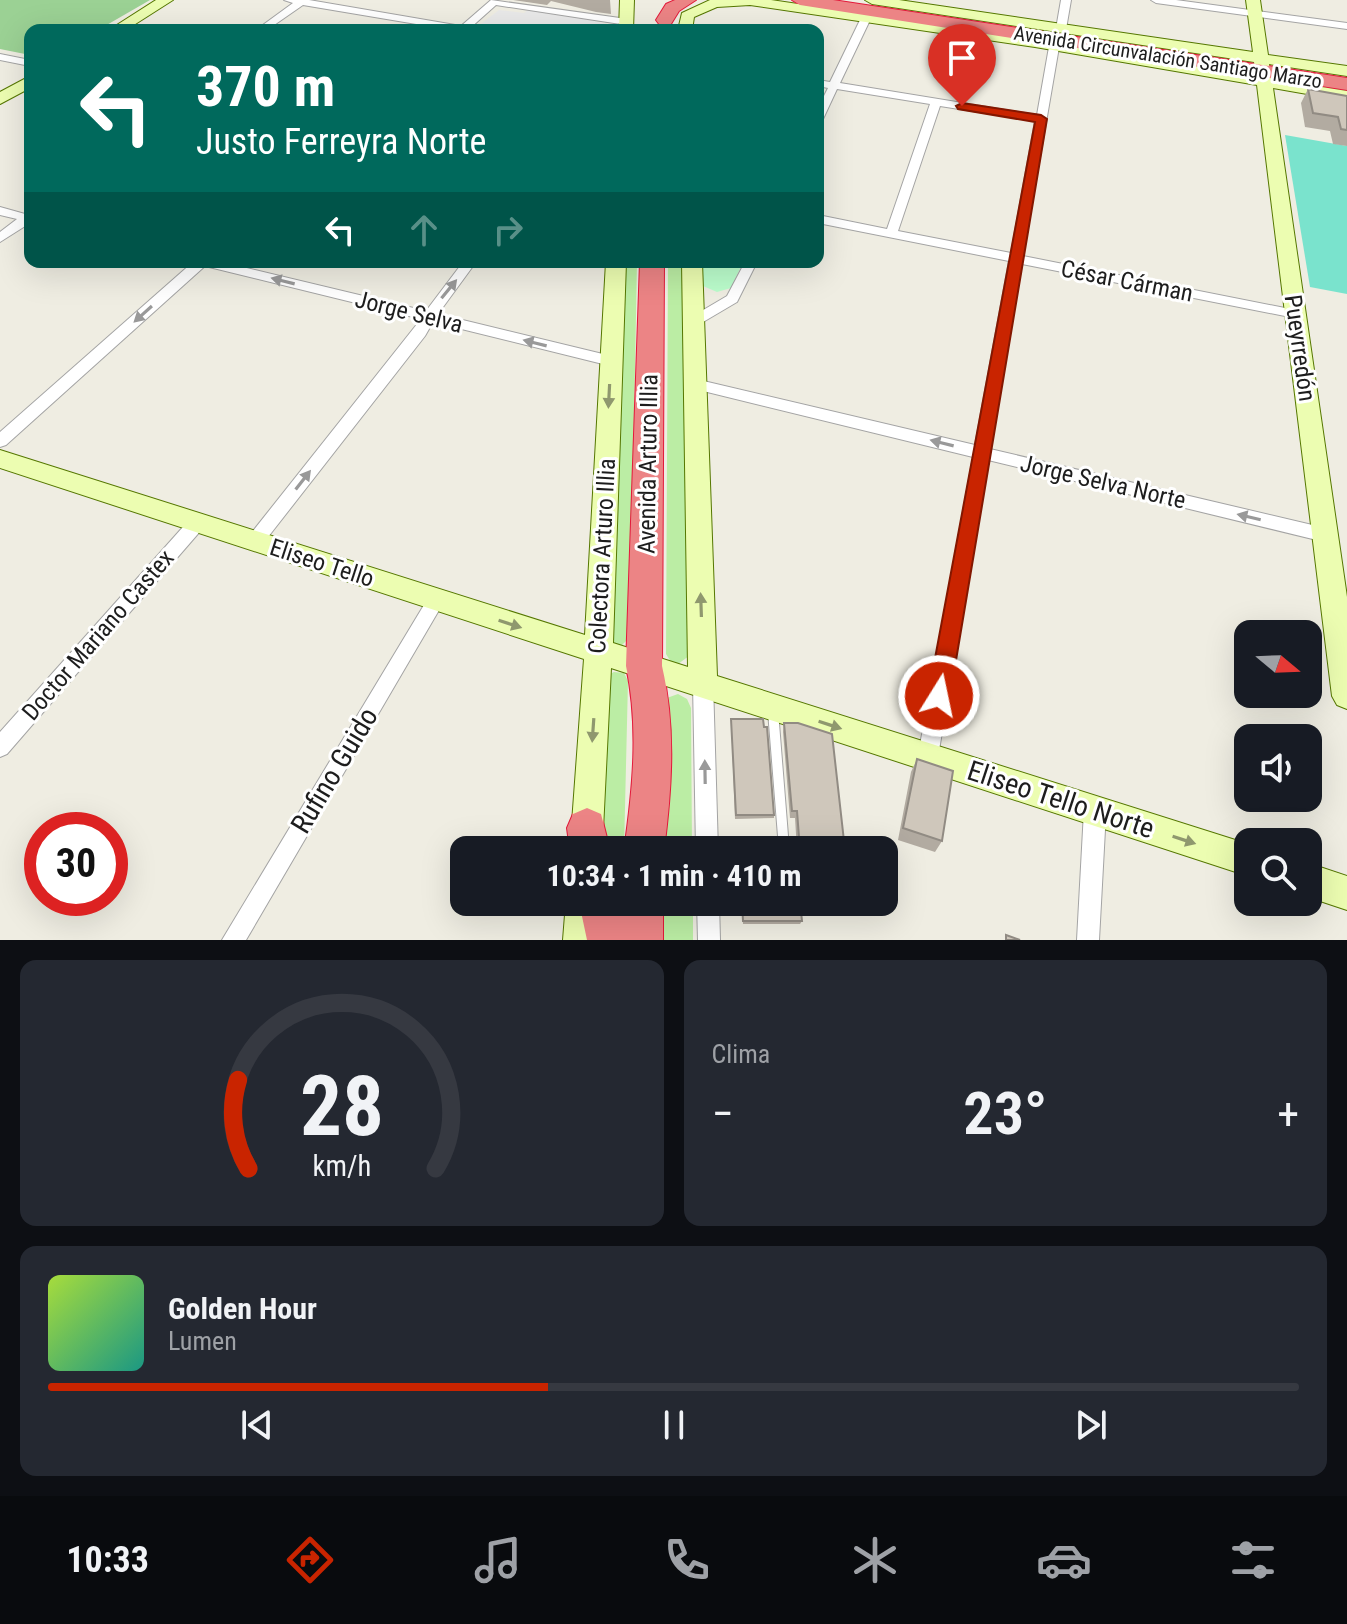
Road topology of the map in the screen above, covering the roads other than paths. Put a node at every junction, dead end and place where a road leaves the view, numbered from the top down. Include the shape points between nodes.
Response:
1 (166, 0) edge
2 (289, 0) edge
3 (688, 0) edge
4 (830, 0) edge
5 (875, 0) edge
6 (1066, 0) edge
7 (1156, 0) edge
8 (302, 1) edge
9 (495, 1) edge
10 (804, 1) edge
11 (575, 7) dead end
12 (1254, 7) edge
13 (561, 12) junction
14 (649, 12) edge
15 (866, 18) junction
16 (126, 24) edge
17 (269, 24) edge
18 (434, 24) edge
19 (469, 24) edge
20 (617, 24) edge
21 (629, 24) edge
22 (686, 24) edge
23 (904, 24) junction
24 (1347, 26) edge
25 (1061, 29) junction
26 (1054, 47) junction
27 (0, 57) edge
28 (24, 62) edge
29 (1262, 69) junction
30 (1347, 71) edge
31 (1347, 77) edge
32 (824, 84) edge
33 (1347, 84) edge
34 (24, 85) edge
35 (834, 86) junction
36 (1318, 92) joint
37 (1347, 95) edge
38 (0, 99) edge
39 (936, 102) junction
40 (824, 107) edge
41 (1041, 119) junction
42 (0, 211) edge
43 (24, 217) edge
44 (824, 220) edge
45 (24, 221) edge
46 (891, 234) junction
47 (0, 238) edge
48 (1016, 259) junction
49 (197, 268) edge
50 (229, 268) edge
51 (466, 268) edge
52 (616, 268) edge
53 (652, 268) edge
54 (692, 268) edge
55 (748, 268) edge
56 (1295, 314) junction
57 (430, 317) junction
58 (693, 322) junction
59 (611, 361) junction
60 (695, 384) junction
61 (0, 441) edge
62 (982, 453) junction
63 (0, 459) edge
64 (197, 523) junction
65 (1325, 535) junction
66 (255, 541) junction
67 (436, 600) junction
68 (598, 652) junction
69 (644, 666) junction
70 (703, 683) junction
71 (1347, 696) edge
72 (773, 706) junction
73 (0, 747) edge
74 (928, 756) junction
75 (1095, 811) junction
76 (588, 836) edge
77 (645, 836) edge
78 (707, 836) edge
79 (783, 836) edge
80 (1234, 856) edge
81 (1322, 885) edge
82 (1347, 893) edge
83 (582, 916) edge
84 (603, 916) edge
85 (642, 916) edge
86 (708, 916) edge
87 (233, 940) edge
88 (580, 940) edge
89 (609, 940) edge
90 (641, 940) edge
91 (709, 940) edge
92 (1088, 940) edge

1 - 16 street
2 - 8 street
3 - 14 highway
4 - 29 highway, Avenida Circunvalación Santiago Marzo
5 - 25 street
6 - 25 street
7 - 12 street
8 - 17 street
8 - 18 street
9 - 13 street
9 - 19 street
10 - 23 highway
10 - 29 highway, Avenida Circunvalación Santiago Marzo
11 - 13 street
12 - 24 street
12 - 29 street, Pueyrredón
13 - 20 street
14 - 21 street
15 - 22 street via 738,1 700,7
15 - 23 street
15 - 35 street
23 - 26 street
25 - 29 street
26 - 29 street
26 - 41 street
27 - 28 street
29 - 30 street
29 - 31 highway, Avenida Circunvalación Santiago Marzo
29 - 33 highway, Avenida Circunvalación Santiago Marzo
29 - 36 street
29 - 56 street, Pueyrredón
32 - 35 street
34 - 38 street
35 - 39 street
35 - 40 street
36 - 37 highway
39 - 41 street
39 - 46 street
41 - 48 street
42 - 43 street
44 - 46 street, César Cárman
45 - 47 street
46 - 48 street, César Cárman
48 - 56 street, César Cárman
48 - 62 street
49 -> 61 street
57 -> 50 street, Jorge Selva
57 -> 51 street
52 - 59 street, Colectora Arturo Illia
53 - 69 highway, Avenida Arturo Illia
54 - 58 street
55 - 58 street via 732,299
56 - 65 street, Pueyrredón
59 -> 57 street, Jorge Selva
66 -> 57 street
58 - 60 street
59 -> 68 street, Colectora Arturo Illia
62 -> 60 street, Jorge Selva Norte
70 -> 60 street
65 -> 62 street, Jorge Selva Norte
62 - 74 street
63 - 64 street, Eliseo Tello
64 - 66 street, Eliseo Tello
64 - 73 street, Doctor Mariano Castex
65 - 71 street, Pueyrredón
66 - 67 street, Eliseo Tello
67 -> 68 street, Eliseo Tello
67 - 87 street, Rufino Guido
68 - 69 street, Eliseo Tello
68 -> 76 street, Colectora Arturo Illia
69 - 70 street, Eliseo Tello Norte
69 - 77 highway, Avenida Arturo Illia via 651,702 650,809
70 - 72 street, Eliseo Tello Norte
78 -> 70 street
72 -> 74 street, Eliseo Tello Norte
72 - 79 lane
74 - 75 street, Eliseo Tello Norte
75 -> 80 street, Eliseo Tello Norte
75 - 92 street
81 - 82 street
83 - 88 street
84 - 89 highway
85 - 90 highway
86 - 91 street

